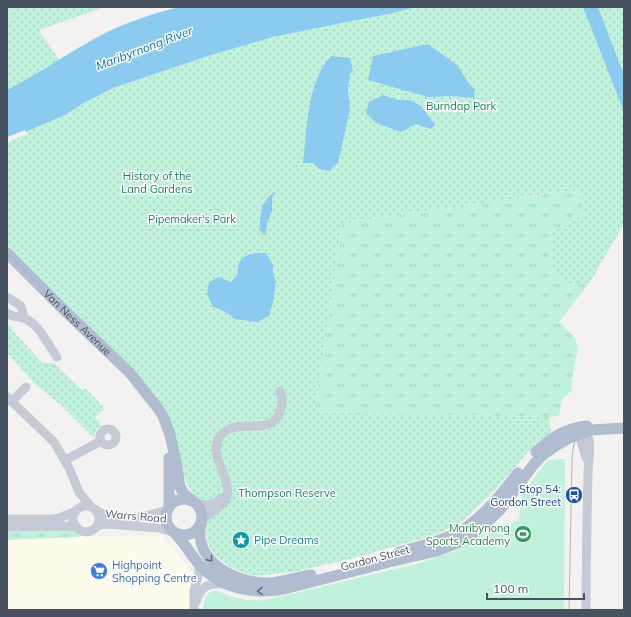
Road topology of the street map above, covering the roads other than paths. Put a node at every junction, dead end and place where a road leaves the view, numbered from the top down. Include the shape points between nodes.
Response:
1 (7, 252) edge
2 (7, 297) edge
3 (7, 313) edge
4 (21, 318) junction
5 (57, 357) dead end
6 (26, 387) dead end
7 (280, 391) dead end
8 (147, 394) junction
9 (9, 399) edge
10 (619, 428) edge
11 (582, 430) junction
12 (101, 441) dead end
13 (65, 460) junction
14 (225, 480) junction
15 (194, 502) junction
16 (93, 508) junction
17 (168, 509) junction
18 (77, 510) junction
19 (486, 510) junction
20 (500, 510) junction
21 (7, 519) edge
22 (202, 521) junction
23 (98, 525) junction
24 (7, 527) edge
25 (77, 527) junction
26 (174, 533) junction
27 (199, 564) junction
28 (227, 584) junction
29 (194, 609) edge
30 (586, 610) edge

1 - 8 main road, Van Ness Avenue via 62,309 130,373
2 - 4 street via 18,308
3 - 4 street
4 - 5 street via 35,326
6 - 9 street
7 - 14 street via 282,407 273,423 262,426 236,426 220,437 217,442 217,455
8 - 15 main road, Van Ness Avenue via 160,411 167,426 182,491
8 - 17 main road, Van Ness Avenue via 162,423 168,444
9 - 13 street via 54,442
10 - 11 main road, Gordon Street
11 - 19 main road, Gordon Street via 564,432 546,442
11 - 20 main road, Gordon Street via 544,454
11 - 30 street via 588,470
12 - 13 street
13 - 16 street via 79,492
13 - 18 street via 73,482
14 - 15 street via 226,490 218,502 210,505
14 - 22 street via 228,492 225,501 219,508 207,514
15 - 17 main road via 184,499 175,501
15 - 22 main road via 200,509
16 - 17 street, Warrs Road via 108,516 127,519 149,516
16 - 18 street via 84,506
16 - 23 street via 99,516
17 - 26 main road via 167,524
18 - 21 street via 52,519
18 - 25 street via 74,519
19 - 20 main road
22 -> 19 main road, Gordon Street via 201,544 217,567 244,580 270,583 327,571 431,543 463,529
20 -> 28 main road, Gordon Street via 460,542 437,551 273,591 254,592
22 - 26 main road via 199,528 190,534
23 - 25 street via 93,530 86,531
23 - 26 street, Warrs Road via 159,528
24 - 25 street
26 - 27 main road, Gordon Street via 186,544
27 - 28 main road, Gordon Street
27 - 29 street via 194,590
28 - 29 street via 212,584 203,588

